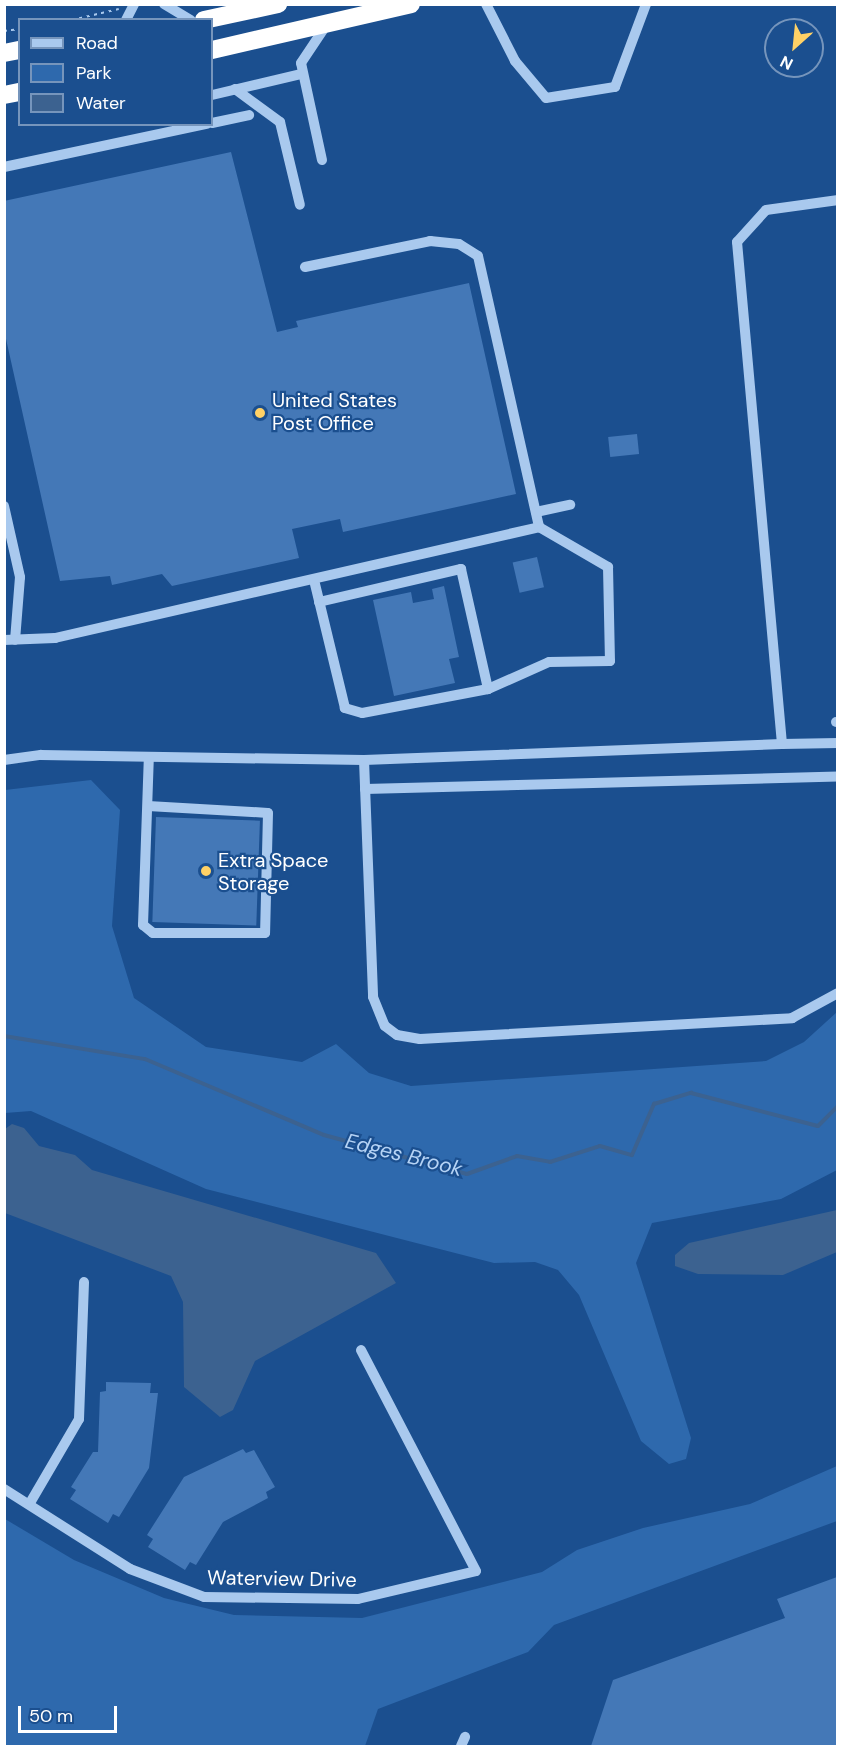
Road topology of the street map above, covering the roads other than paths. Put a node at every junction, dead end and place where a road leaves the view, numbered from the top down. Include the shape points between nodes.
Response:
1 (164, 4) edge
2 (278, 4) edge
3 (411, 4) edge
4 (486, 4) edge
5 (646, 4) edge
6 (188, 18) edge
7 (213, 18) edge
8 (328, 24) junction
9 (213, 50) edge
10 (301, 74) junction
11 (235, 89) junction
12 (213, 95) edge
13 (249, 115) dead end
14 (213, 123) edge
15 (190, 126) edge
16 (175, 128) edge
17 (322, 160) dead end
18 (4, 167) edge
19 (837, 200) edge
20 (300, 205) dead end
21 (306, 267) dead end
22 (570, 505) dead end
23 (4, 506) edge
24 (536, 512) junction
25 (539, 527) junction
26 (314, 580) junction
27 (319, 602) junction
28 (10, 640) edge
29 (488, 689) junction
30 (837, 743) edge
31 (782, 744) junction
32 (148, 757) junction
33 (4, 760) edge
34 (364, 760) junction
35 (837, 777) edge
36 (365, 789) junction
37 (148, 806) junction
38 (837, 993) edge
39 (84, 1282) dead end
40 (361, 1350) dead end
41 (4, 1489) edge
42 (30, 1503) junction

1 - 6 street
2 - 7 highway
3 - 8 highway
4 - 5 street via 515,61 546,98 615,87
8 - 9 highway
8 - 10 street via 303,53
10 - 11 street
10 - 17 street
11 - 12 street
11 - 20 street via 280,122
13 - 14 street
15 - 16 street
16 - 18 street
19 - 31 street via 766,210 736,242
21 - 24 street via 430,241 459,244 478,256
22 - 24 street
23 - 28 street via 20,578
24 - 25 street
25 - 26 street
25 - 29 street via 608,567 610,661 549,662
26 - 27 street
26 - 28 street via 55,638
27 - 29 street via 345,708 384,711
27 - 29 street via 461,569
30 - 31 street
31 - 34 street
32 - 33 street
32 - 34 street
32 - 37 street
34 - 36 street
35 - 36 street
36 - 38 street via 373,997 385,1026 397,1035 420,1039 792,1018
37 - 37 street via 143,920 153,933 265,933 269,823 264,810
39 - 42 street via 79,1419
40 - 42 street, Waterview Drive via 476,1571 358,1599 204,1597 130,1569
41 - 42 street, Waterview Drive

